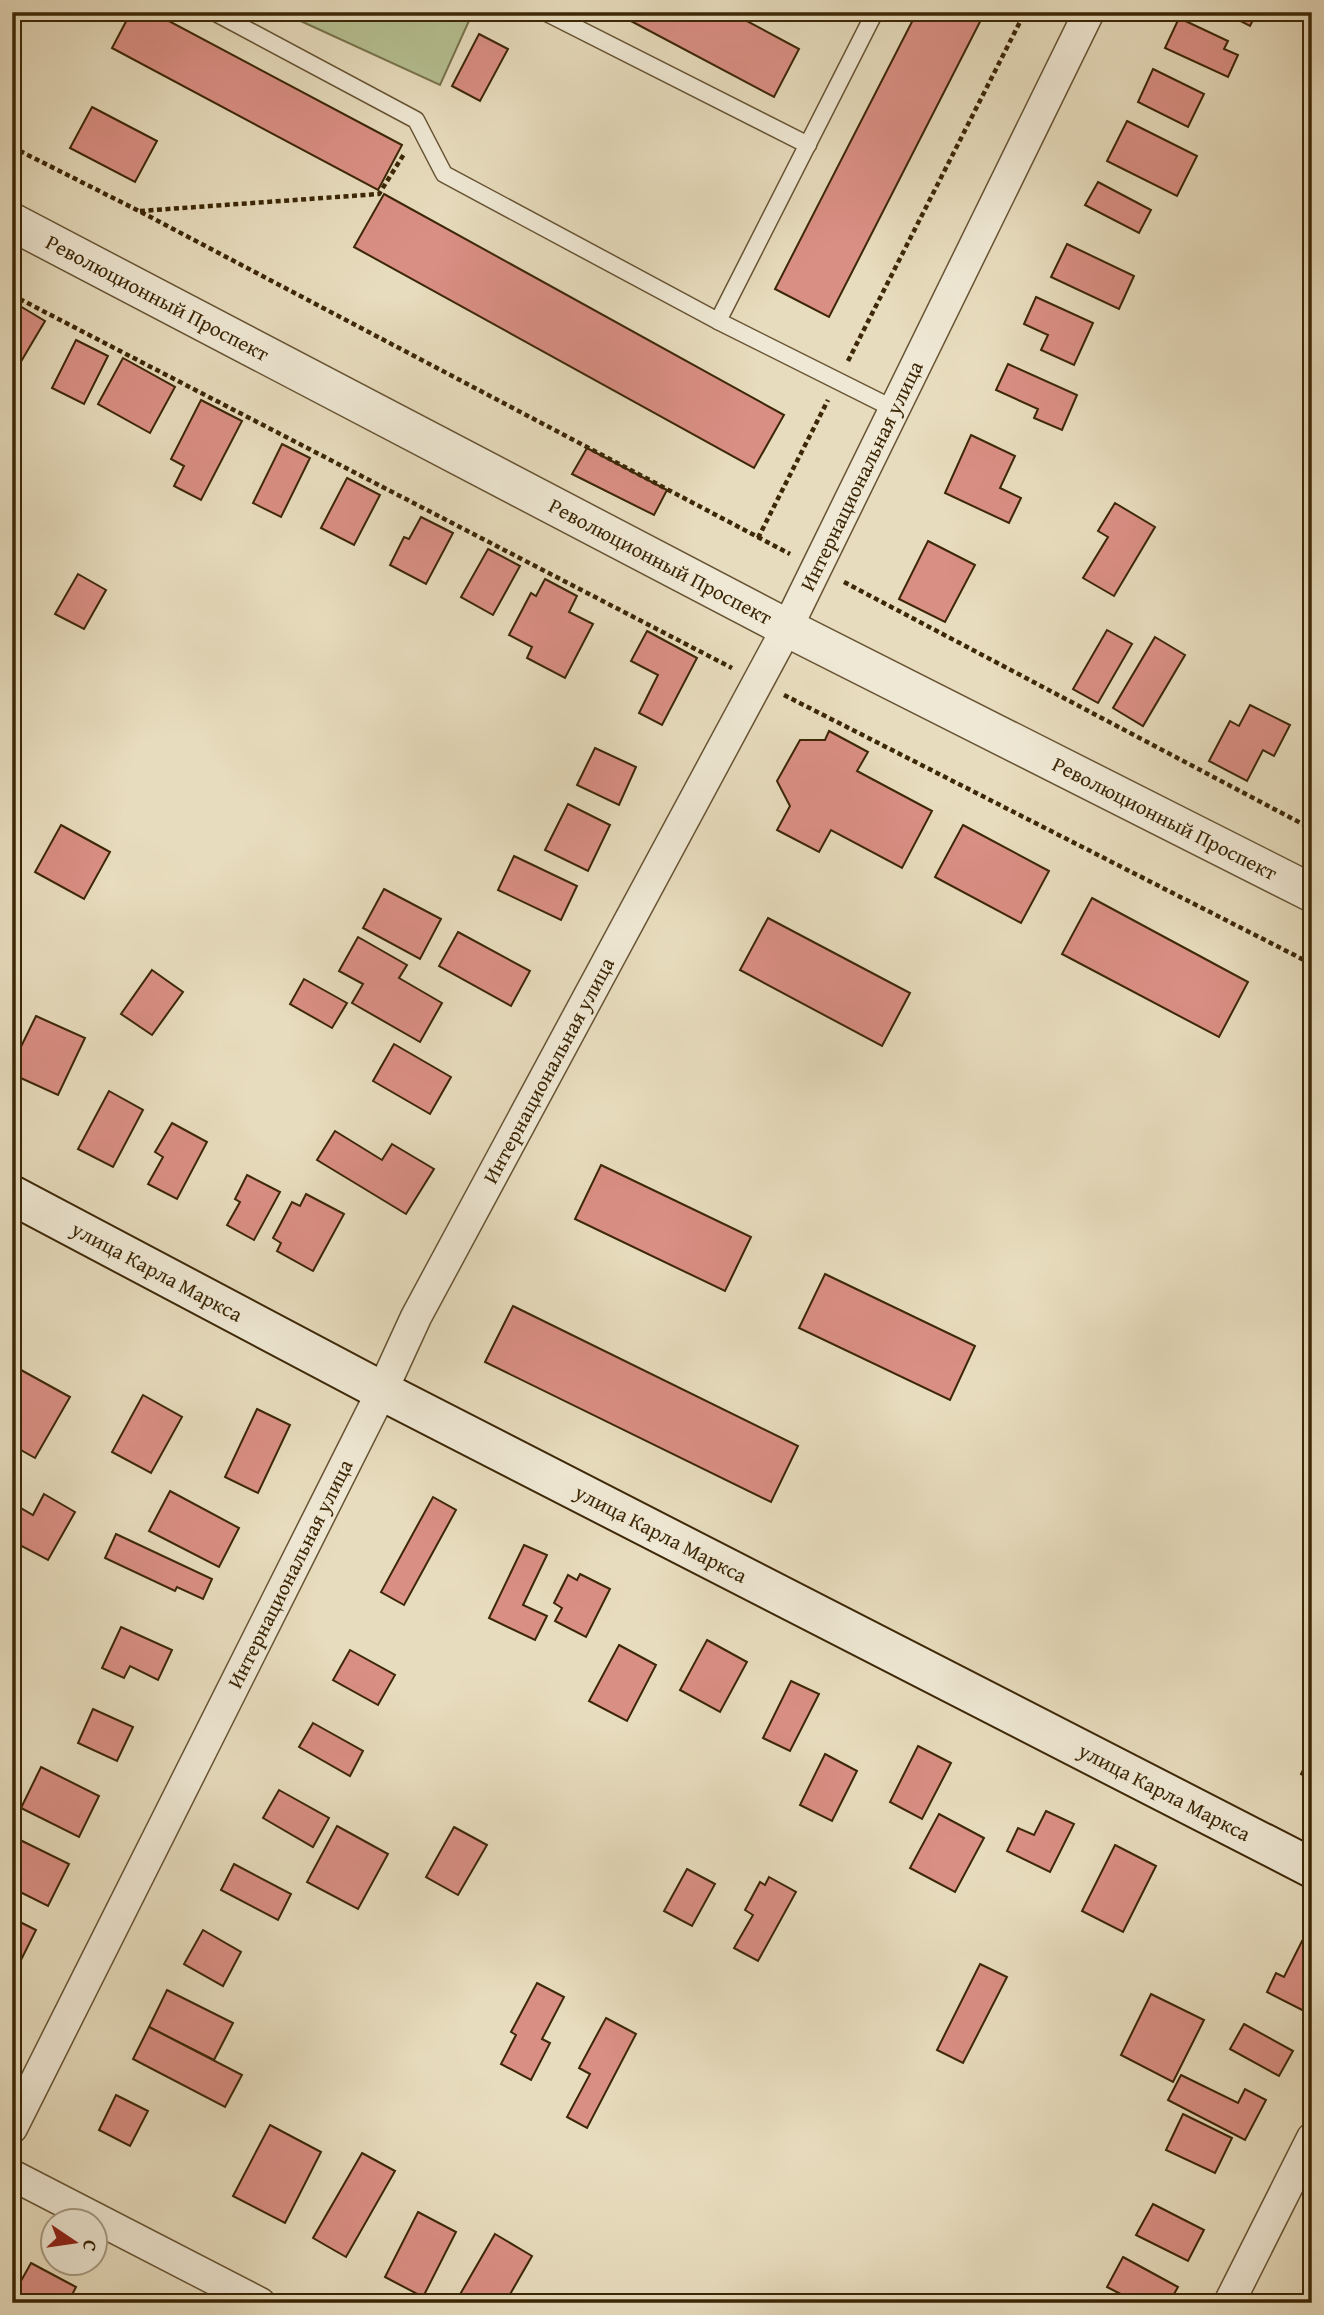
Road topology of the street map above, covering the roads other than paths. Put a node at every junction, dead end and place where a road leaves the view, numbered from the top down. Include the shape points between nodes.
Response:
1 (214, 12) edge
2 (545, 12) edge
3 (875, 12) edge
4 (1089, 12) edge
5 (808, 145) junction
6 (12, 222) edge
7 (718, 321) junction
8 (894, 409) junction
9 (787, 628) junction
10 (1312, 893) edge
11 (12, 1195) edge
12 (382, 1391) junction
13 (1312, 1868) edge
14 (12, 2128) edge
15 (1312, 2138) edge
16 (12, 2175) edge
17 (260, 2303) edge
18 (1229, 2303) edge

1 - 7 lane via 416,120 444,174
2 - 5 lane
3 - 5 lane
4 - 8 street, Интернациональная улица
5 - 7 lane
6 - 9 street, Революционный Проспект
7 - 8 lane
8 - 9 street, Интернациональная улица
9 - 10 street, Революционный Проспект
9 - 12 street, Интернациональная улица via 416,1317
11 - 12 main road, улица Карла Маркса
12 - 13 main road, улица Карла Маркса
12 - 14 street, Интернациональная улица
15 - 18 street
16 - 17 street

